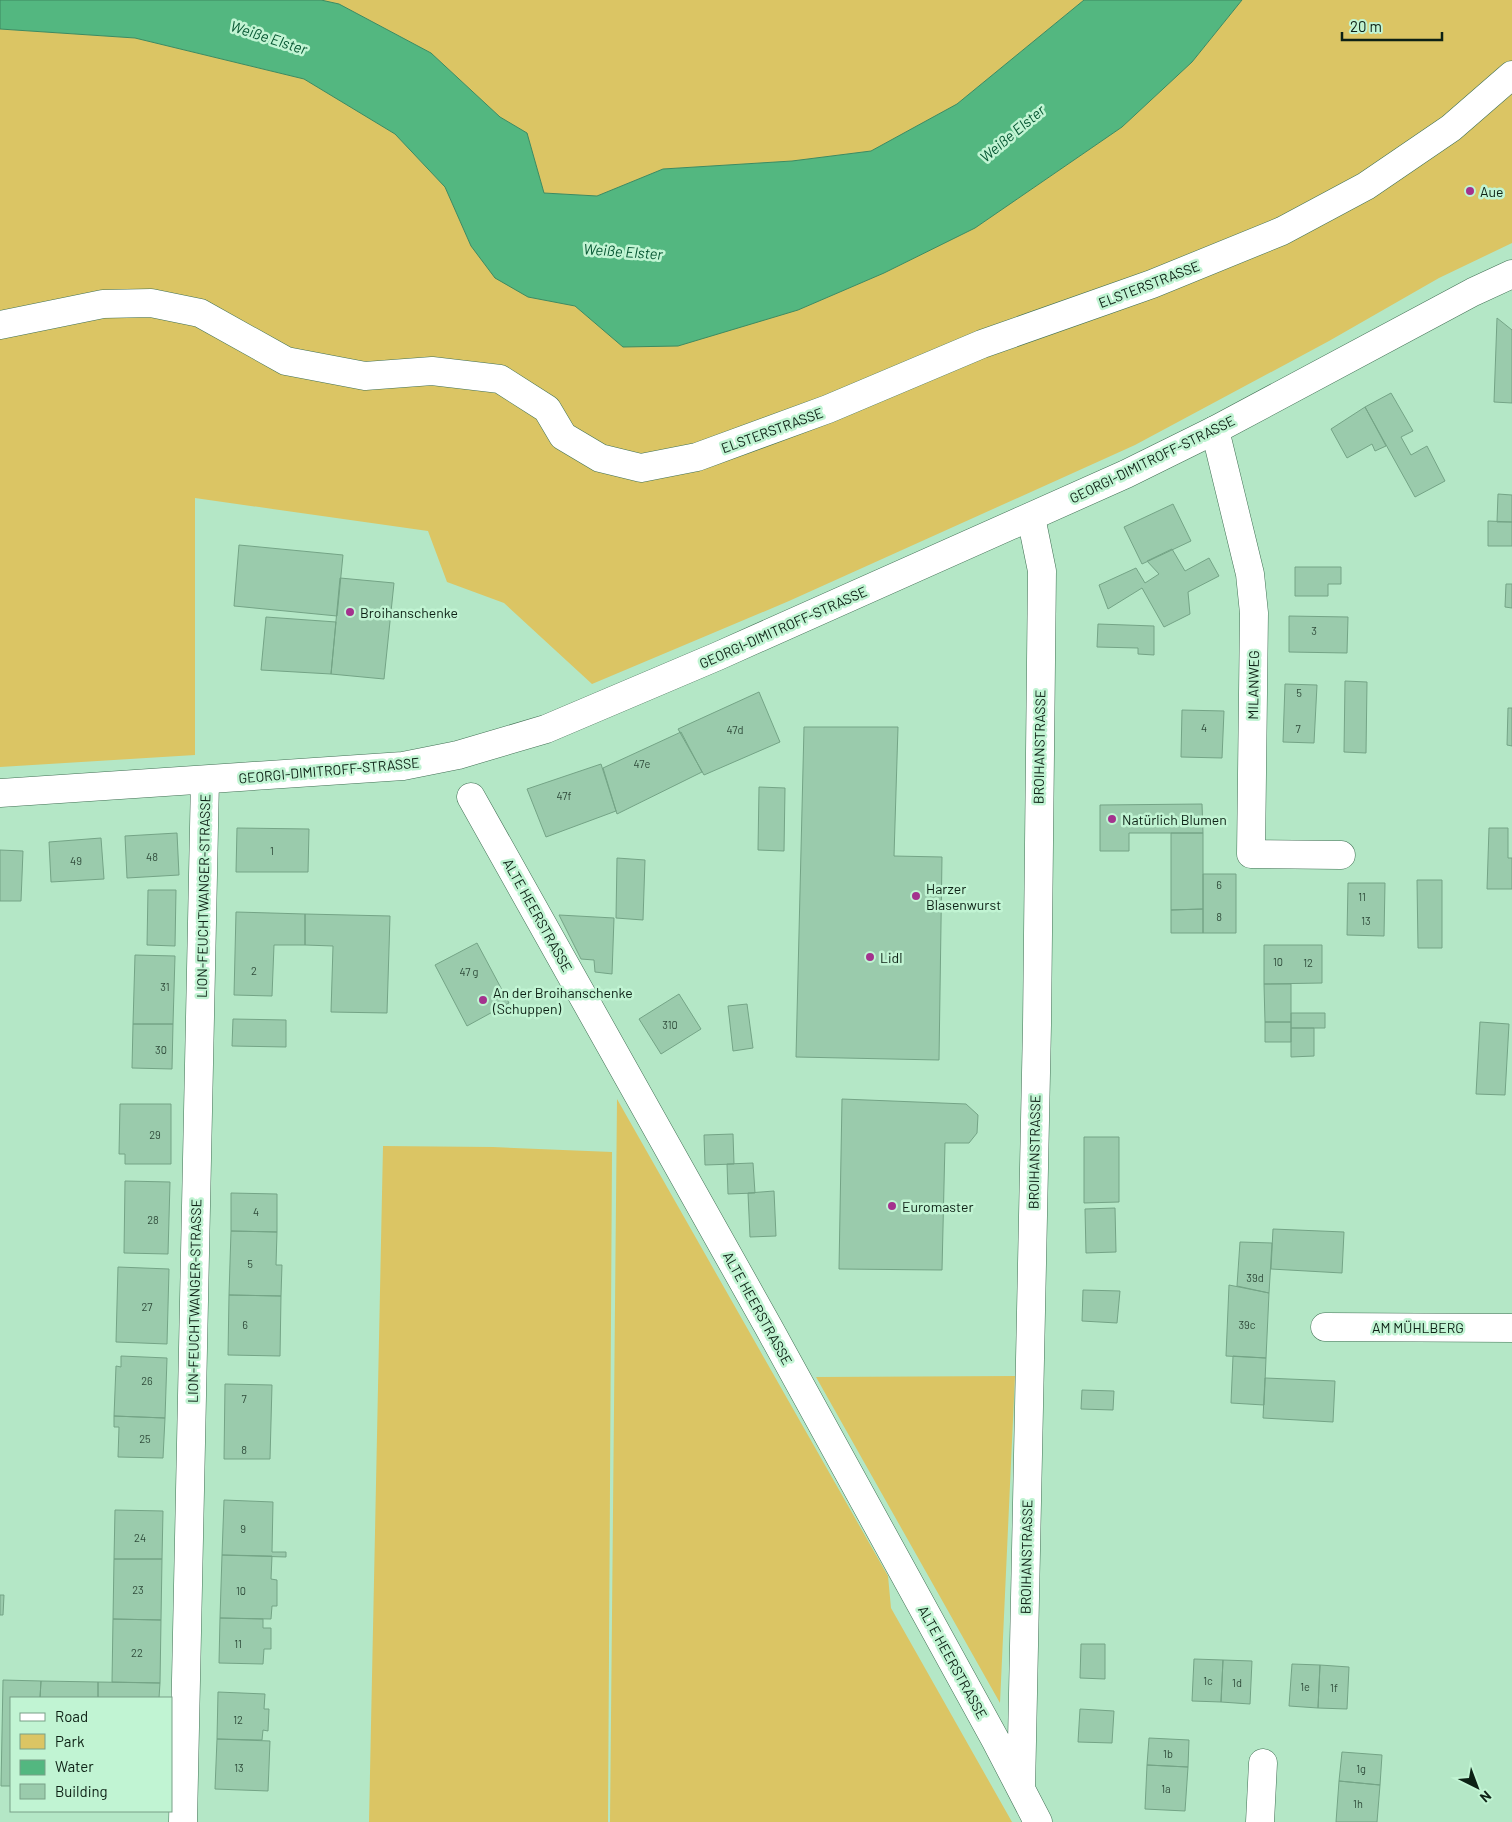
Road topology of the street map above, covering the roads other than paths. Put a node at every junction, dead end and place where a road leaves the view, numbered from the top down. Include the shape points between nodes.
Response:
1 (1512, 76) edge
2 (1512, 274) edge
3 (0, 326) edge
4 (1215, 430) junction
5 (1031, 517) junction
6 (205, 780) junction
7 (0, 793) edge
8 (471, 796) dead end
9 (1341, 855) dead end
10 (1325, 1327) dead end
11 (1512, 1328) edge
12 (1263, 1763) dead end
13 (1021, 1789) junction
14 (183, 1822) edge
15 (1038, 1822) edge
16 (1260, 1822) edge

1 - 3 street, ELSTERSTRASSE via 1451,128 1366,186 1282,231 1152,284 982,344 828,409 697,457 641,468 600,458 563,436 548,409 500,379 432,371 365,376 286,361 200,313 151,303 103,304
2 - 4 street, GEORGI-DIMITROFF-STRASSE
4 - 5 street, GEORGI-DIMITROFF-STRASSE
4 - 9 street, MILANWEG via 1250,574 1254,613 1251,854
5 - 6 street, GEORGI-DIMITROFF-STRASSE via 546,729 458,755 403,766
5 - 13 street, BROIHANSTRASSE via 1042,571
6 - 7 street, GEORGI-DIMITROFF-STRASSE
6 - 14 street, LION-FEUCHTWANGER-STRASSE
8 - 13 street, ALTE HEERSTRASSE via 769,1328
10 - 11 street, AM MÜHLBERG
12 - 16 street
13 - 15 street, ALTE HEERSTRASSE

